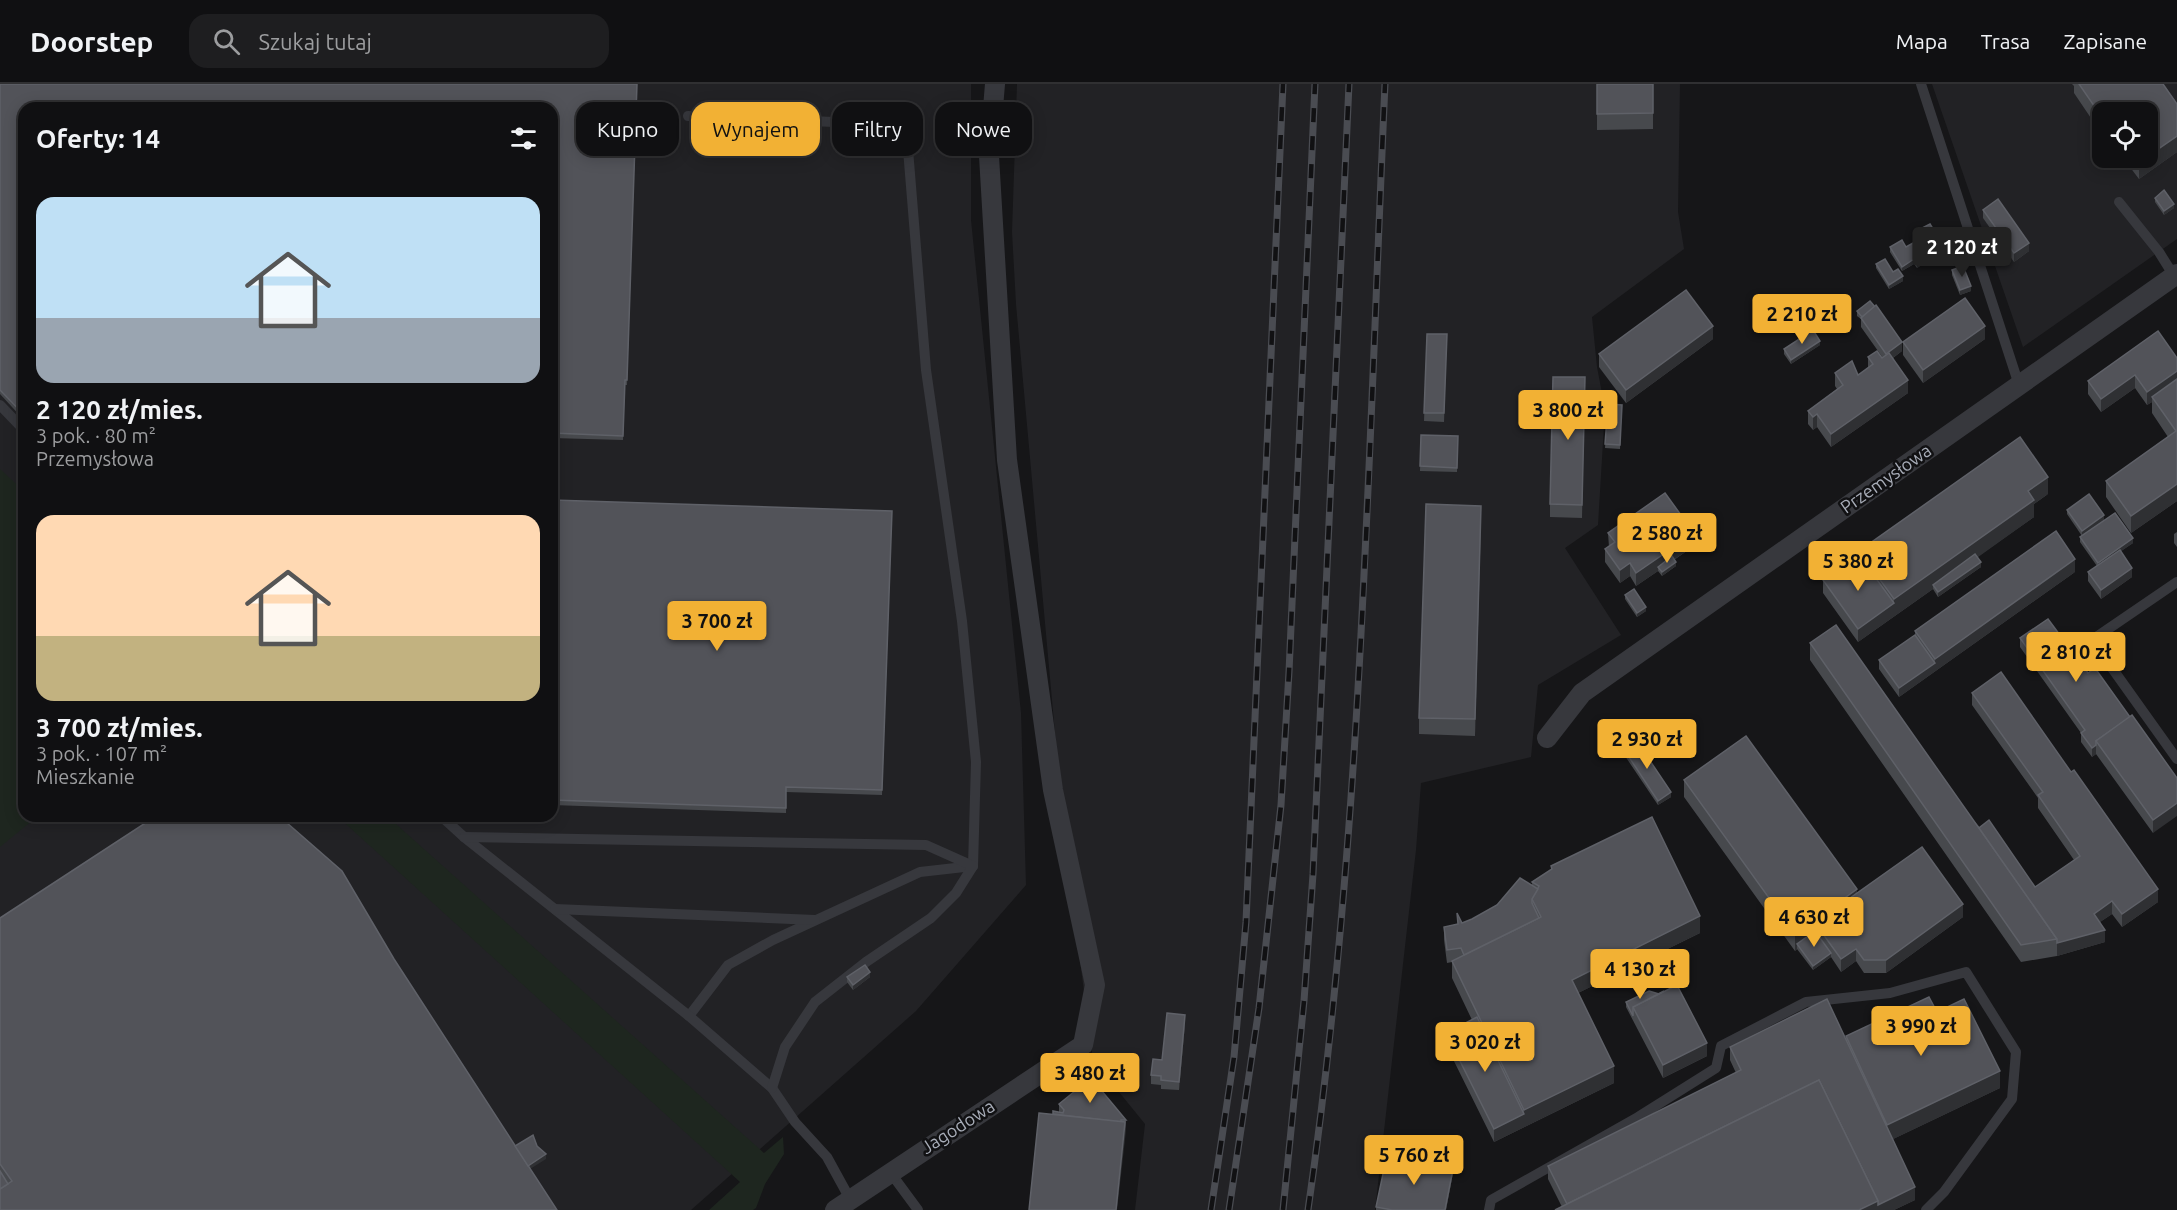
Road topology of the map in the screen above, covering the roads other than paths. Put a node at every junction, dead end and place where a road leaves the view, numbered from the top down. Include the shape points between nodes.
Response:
1 (995, 84) edge
2 (1921, 84) edge
3 (687, 116) dead end
4 (2119, 202) dead end
5 (2176, 275) edge
6 (2019, 385) junction
7 (0, 405) edge
8 (18, 424) edge
9 (2177, 582) edge
10 (1547, 738) dead end
11 (2177, 759) edge
12 (448, 822) edge
13 (464, 837) junction
14 (973, 866) junction
15 (555, 909) junction
16 (819, 920) junction
17 (689, 1016) junction
18 (772, 1088) junction
19 (890, 1172) junction
20 (842, 1204) edge
21 (918, 1210) edge
22 (1489, 1210) edge
23 (1926, 1210) edge

1 - 19 street, Jagodowa via 990,156 1007,460 1053,790 1095,985 1083,1046
2 - 6 lane
3 - 14 lane via 906,125 926,370 962,621 976,762
4 - 5 lane
5 - 6 street, Przemysłowa
6 - 10 street, Przemysłowa via 1582,693
7 - 8 lane
9 - 11 lane via 2092,640
12 - 13 lane
13 - 14 lane via 926,845
13 - 15 lane
14 - 16 lane via 920,872
14 - 18 lane via 956,893 931,918 815,1002 785,1047
15 - 16 lane
15 - 17 lane
16 - 17 lane via 728,965
17 - 18 lane
18 - 20 lane via 795,1122 827,1157
19 - 20 street, Jagodowa
19 - 21 lane
22 - 23 lane via 1491,1200 1716,1068 1721,1046 1806,1002 1890,993 1966,972 2016,1052 2012,1100 1944,1192

